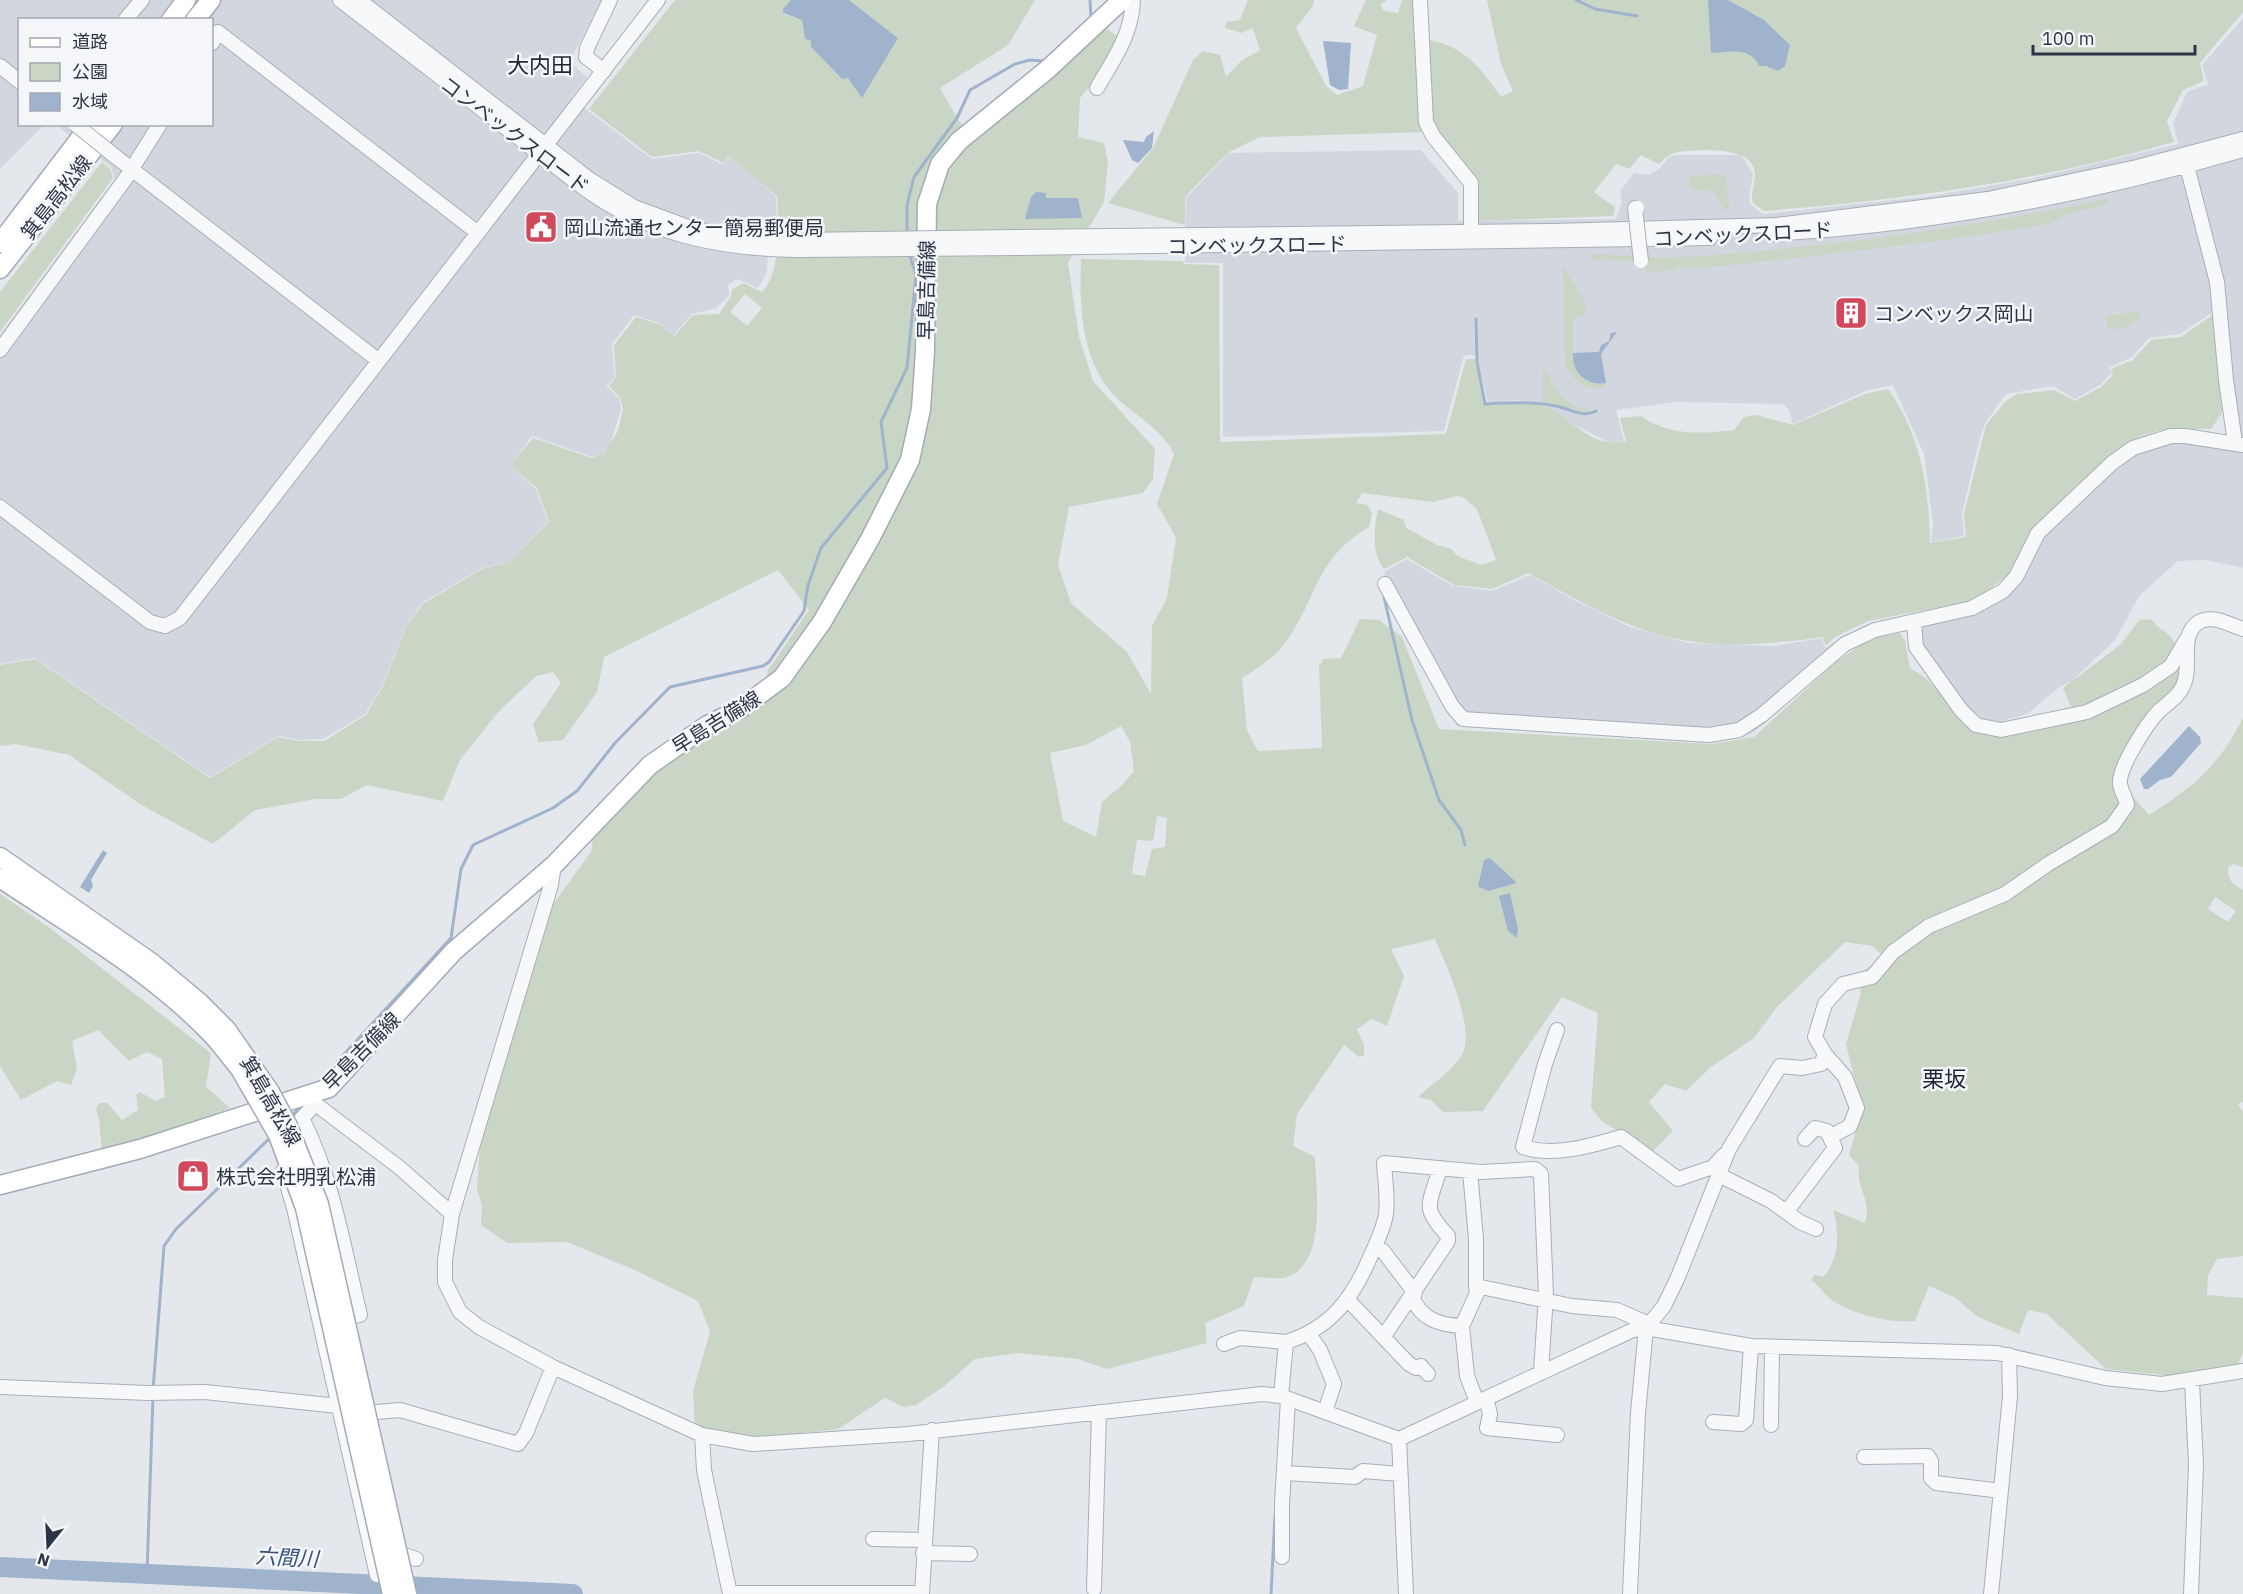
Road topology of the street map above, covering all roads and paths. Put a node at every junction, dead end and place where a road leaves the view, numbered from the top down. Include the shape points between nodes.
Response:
1 (142, 0) edge
2 (186, 0) edge
3 (211, 0) edge
4 (340, 0) edge
5 (359, 0) edge
6 (610, 0) edge
7 (658, 0) edge
8 (1122, 0) edge
9 (1133, 0) edge
10 (1420, 0) edge
11 (127, 18) edge
12 (172, 18) edge
13 (197, 18) edge
14 (213, 41) edge
15 (0, 66) edge
16 (604, 71) junction
17 (18, 80) edge
18 (1097, 88) dead end
19 (77, 126) edge
20 (88, 126) edge
21 (111, 126) edge
22 (159, 126) edge
23 (2243, 139) edge
24 (543, 150) junction
25 (2243, 150) edge
26 (2187, 166) junction
27 (132, 170) junction
28 (1635, 207) dead end
29 (1471, 232) junction
30 (478, 233) junction
31 (1018, 242) junction
32 (0, 243) edge
33 (1641, 261) dead end
34 (0, 268) edge
35 (0, 350) edge
36 (379, 361) junction
37 (2239, 444) edge
38 (0, 507) edge
39 (1385, 584) dead end
40 (1911, 623) junction
41 (2243, 629) edge
42 (2187, 640) junction
43 (0, 856) edge
44 (554, 865) junction
45 (0, 878) edge
46 (1557, 1030) dead end
47 (221, 1034) junction
48 (1825, 1054) junction
49 (311, 1100) junction
50 (302, 1118) junction
51 (1830, 1137) junction
52 (1805, 1139) dead end
53 (1729, 1149) junction
54 (1538, 1152) junction
55 (1440, 1168) junction
56 (1470, 1170) junction
57 (1541, 1174) junction
58 (1719, 1175) junction
59 (0, 1185) edge
60 (1787, 1211) junction
61 (452, 1214) junction
62 (1816, 1229) dead end
63 (1375, 1246) junction
64 (1476, 1286) junction
65 (1413, 1295) junction
66 (1348, 1300) junction
67 (1546, 1301) junction
68 (320, 1323) junction
69 (1462, 1326) junction
70 (1647, 1326) junction
71 (1309, 1334) junction
72 (1384, 1336) junction
73 (1286, 1342) junction
74 (1224, 1344) dead end
75 (1750, 1346) junction
76 (1772, 1347) junction
77 (2009, 1355) junction
78 (553, 1367) junction
79 (2243, 1371) edge
80 (1541, 1372) junction
81 (1428, 1374) dead end
82 (2192, 1381) junction
83 (0, 1387) edge
84 (1285, 1397) junction
85 (1482, 1400) junction
86 (338, 1406) junction
87 (1099, 1412) junction
88 (1325, 1412) junction
89 (1713, 1422) dead end
90 (1771, 1425) dead end
91 (932, 1430) junction
92 (702, 1435) junction
93 (1557, 1436) dead end
94 (1399, 1439) junction
95 (1864, 1457) dead end
96 (1284, 1473) junction
97 (1401, 1474) junction
98 (2001, 1491) junction
99 (873, 1539) dead end
100 (370, 1543) junction
101 (924, 1547) junction
102 (970, 1554) dead end
103 (1282, 1557) dead end
104 (416, 1559) dead end
105 (377, 1575) dead end
106 (1094, 1588) dead end
107 (392, 1594) edge
108 (407, 1594) edge
109 (730, 1594) edge
110 (1406, 1594) edge
111 (1630, 1594) edge
112 (1991, 1594) edge
113 (2191, 1594) edge

1 - 11 street
2 - 12 main road
3 - 13 main road
4 - 24 street, コンベックスロード
5 - 24 street, コンベックスロード
6 - 16 street via 585,57
7 - 16 street
8 - 44 main road, 早島吉備線 via 1062,57 959,141 940,164 927,204 927,306 917,439 898,487 822,622 782,678 747,705 706,726 650,765
9 - 18 street via 1127,34
10 - 29 street via 1426,122 1471,183
14 - 30 street via 218,32
15 - 17 street
16 - 24 street
19 - 27 street, bridge
20 - 32 main road, 箕島高松線
21 - 34 main road, 箕島高松線
22 - 27 street
23 - 29 street, コンベックスロード via 2069,183 1911,210 1716,228
24 - 30 street
24 - 31 street, コンベックスロード, bridge via 593,195 657,228 722,245
25 - 26 street, コンベックスロード
26 - 31 street, コンベックスロード via 1990,210 1786,233 1552,242
26 - 37 street via 2217,282 2226,380
27 - 35 street
27 - 36 street
28 - 33 street, bridge
29 - 31 street, コンベックスロード
30 - 36 street
36 - 38 street via 173,624 157,625 143,618
37 - 40 street via 2171,436 2133,448 2110,464 2038,533 2016,577 2003,591 1972,608
39 - 40 street via 1458,716 1468,721 1709,735 1732,732 1762,715 1845,644 1875,630
40 - 42 street via 1916,647 1968,718 1976,725 2001,730 2087,712 2143,685 2170,666
41 - 42 street via 2205,620 2196,624
42 - 48 street via 2183,687 2153,718 2124,766 2120,785 2127,806 2122,816 2005,894 1929,927 1893,952 1872,977 1843,984 1825,1004 1815,1037
43 - 47 main road, 箕島高松線 via 152,963 200,1003
44 - 49 main road, 早島吉備線 via 454,951 339,1080
44 - 61 street
45 - 47 main road, 箕島高松線 via 142,973
46 - 54 street via 1523,1147
47 - 107 main road, 箕島高松線, bridge via 278,1135 304,1208
47 - 108 main road, 箕島高松線, bridge via 270,1092 319,1204
48 - 51 street via 1845,1077 1857,1108 1850,1126
48 - 53 street via 1816,1067 1780,1066
49 - 50 street
49 - 59 main road, 早島吉備線 via 258,1109 140,1149
49 - 61 street via 400,1168
50 - 68 street via 278,1145 279,1158
50 - 68 street via 327,1180 360,1315
51 - 52 street via 1827,1131 1815,1128
51 - 60 street via 1835,1148
53 - 54 street via 1713,1167 1678,1179 1621,1137
53 - 58 street
54 - 57 street
55 - 56 street
55 - 63 street via 1384,1163 1386,1214
55 - 65 street via 1429,1209 1430,1217 1448,1241
56 - 57 street via 1535,1169
56 - 64 street
57 - 67 street
58 - 60 street
58 - 70 street via 1678,1277 1664,1306
60 - 62 street
61 - 78 street via 445,1282 460,1312 479,1327
63 - 65 street via 1383,1251
63 - 66 street
64 - 67 street
64 - 69 street
65 - 69 street via 1420,1311 1435,1322
65 - 72 street
66 - 71 street via 1329,1321
66 - 72 street
67 - 70 street via 1617,1310
67 - 80 street
68 - 86 street
69 - 85 street via 1467,1376
70 - 75 street
70 - 80 street
70 - 111 street via 1638,1413
71 - 73 street
71 - 88 street via 1334,1384
72 - 81 street via 1409,1364 1421,1366
73 - 74 street via 1240,1338
73 - 84 street
75 - 76 street
75 - 89 street via 1746,1420 1741,1424
76 - 77 street
76 - 90 street
77 - 82 street via 2105,1378 2162,1383
77 - 98 street via 2010,1396
78 - 86 street via 518,1444 400,1410 365,1413
78 - 92 street
79 - 82 street
80 - 85 street
82 - 113 street via 2196,1465
83 - 86 street via 205,1392
84 - 87 street via 1262,1394
84 - 88 street
84 - 96 street
85 - 93 street via 1490,1414 1487,1428
85 - 94 street
86 - 100 street
87 - 91 street
87 - 106 street
88 - 94 street
91 - 92 street via 753,1444
91 - 101 street
92 - 109 street via 704,1470
94 - 97 street
95 - 98 street via 1928,1456 1931,1478 1936,1483
96 - 97 street via 1355,1477 1363,1471
96 - 103 street
97 - 110 street
98 - 112 street
99 - 101 street
100 - 104 street
100 - 105 street
101 - 102 street
101 - 109 street via 922,1593

